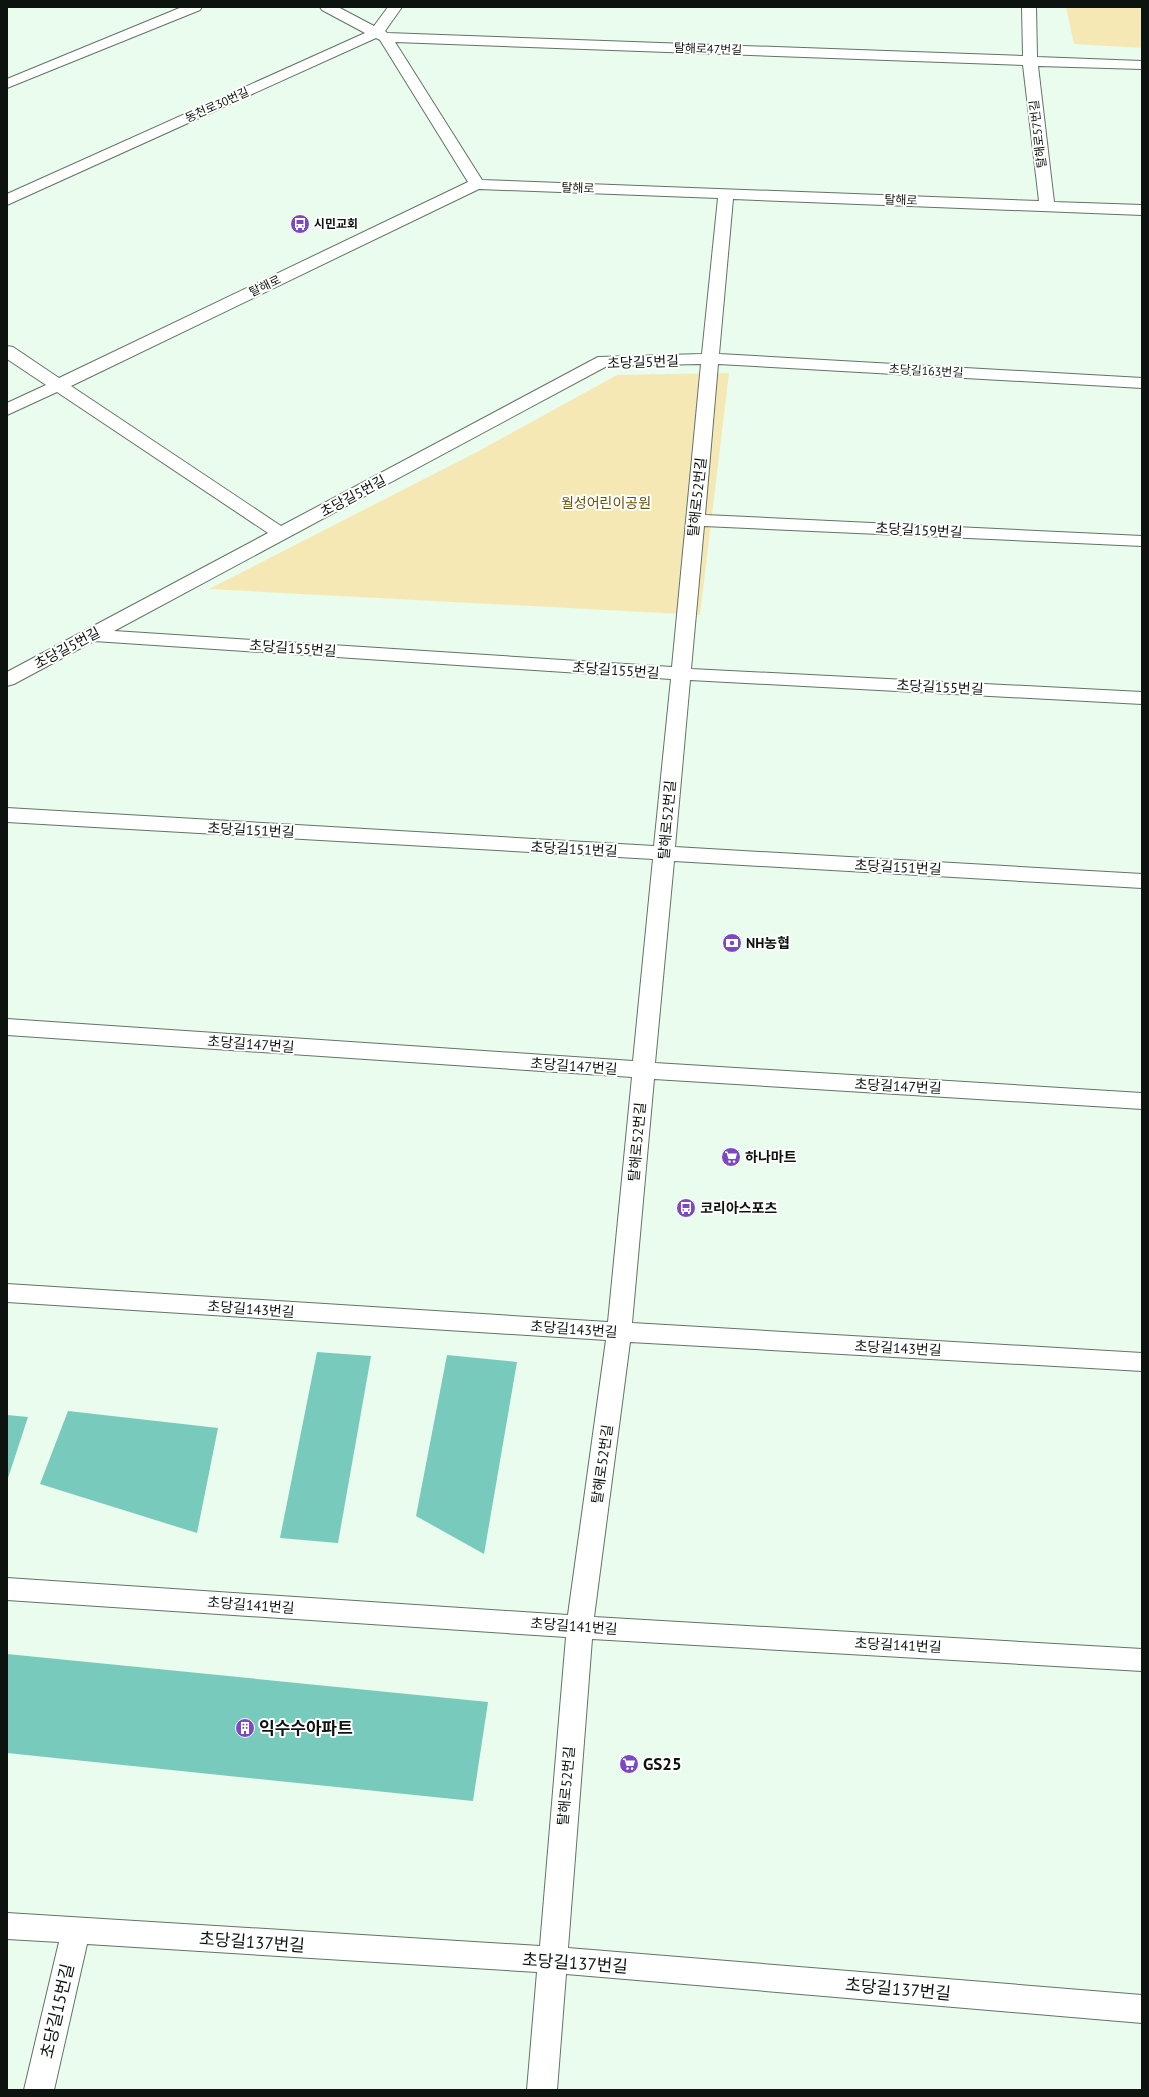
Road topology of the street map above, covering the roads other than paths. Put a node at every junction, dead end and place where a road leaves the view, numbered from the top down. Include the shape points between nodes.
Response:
1 (194, 7) edge
2 (327, 7) edge
3 (395, 7) edge
4 (1029, 7) edge
5 (381, 35) junction
6 (1030, 61) junction
7 (1142, 65) edge
8 (7, 84) edge
9 (477, 184) junction
10 (726, 193) junction
11 (7, 200) edge
12 (1047, 206) junction
13 (1142, 210) edge
14 (7, 351) edge
15 (711, 359) junction
16 (1142, 383) edge
17 (59, 385) junction
18 (7, 410) edge
19 (695, 520) junction
20 (281, 534) junction
21 (1142, 541) edge
22 (91, 635) junction
23 (681, 674) junction
24 (7, 680) edge
25 (1142, 698) edge
26 (7, 815) edge
27 (664, 854) junction
28 (1142, 881) edge
29 (7, 1027) edge
30 (644, 1070) junction
31 (1142, 1101) edge
32 (7, 1293) edge
33 (619, 1332) junction
34 (1142, 1362) edge
35 (7, 1589) edge
36 (580, 1626) junction
37 (1142, 1660) edge
38 (7, 1926) edge
39 (76, 1931) junction
40 (552, 1960) junction
41 (1142, 2009) edge
42 (39, 2090) edge
43 (542, 2090) edge

1 - 8 street
2 - 5 street
3 - 5 street
4 - 6 street, 탈해로57번길
5 - 6 street, 탈해로47번길
5 - 9 street
5 - 11 street, 동천로30번길
6 - 7 street
6 - 12 street, 탈해로57번길
9 - 10 street, 탈해로
9 - 17 street, 탈해로
10 - 12 street, 탈해로
10 - 15 street, 탈해로52번길
12 - 13 street, 탈해로
14 - 17 street
15 - 16 street, 초당길163번길
15 - 19 street, 탈해로52번길
15 - 20 street, 초당길5번길 via 604,362
17 - 18 street, 탈해로
17 - 20 street
19 - 21 street, 초당길159번길
19 - 23 street, 탈해로52번길
20 - 22 street, 초당길5번길
22 - 23 street, 초당길155번길
22 - 24 street, 초당길5번길
23 - 25 street, 초당길155번길
23 - 27 street, 탈해로52번길
26 - 27 street, 초당길151번길
27 - 28 street, 초당길151번길
27 - 30 street, 탈해로52번길
29 - 30 street, 초당길147번길
30 - 31 street, 초당길147번길
30 - 33 street, 탈해로52번길
32 - 33 street, 초당길143번길
33 - 34 street, 초당길143번길
33 - 36 street, 탈해로52번길
35 - 36 street, 초당길141번길
36 - 37 street, 초당길141번길
36 - 40 street, 탈해로52번길
38 - 39 street, 초당길137번길
39 - 40 street, 초당길137번길
39 - 42 street, 초당길15번길
40 - 41 street, 초당길137번길
40 - 43 street, 탈해로52번길

